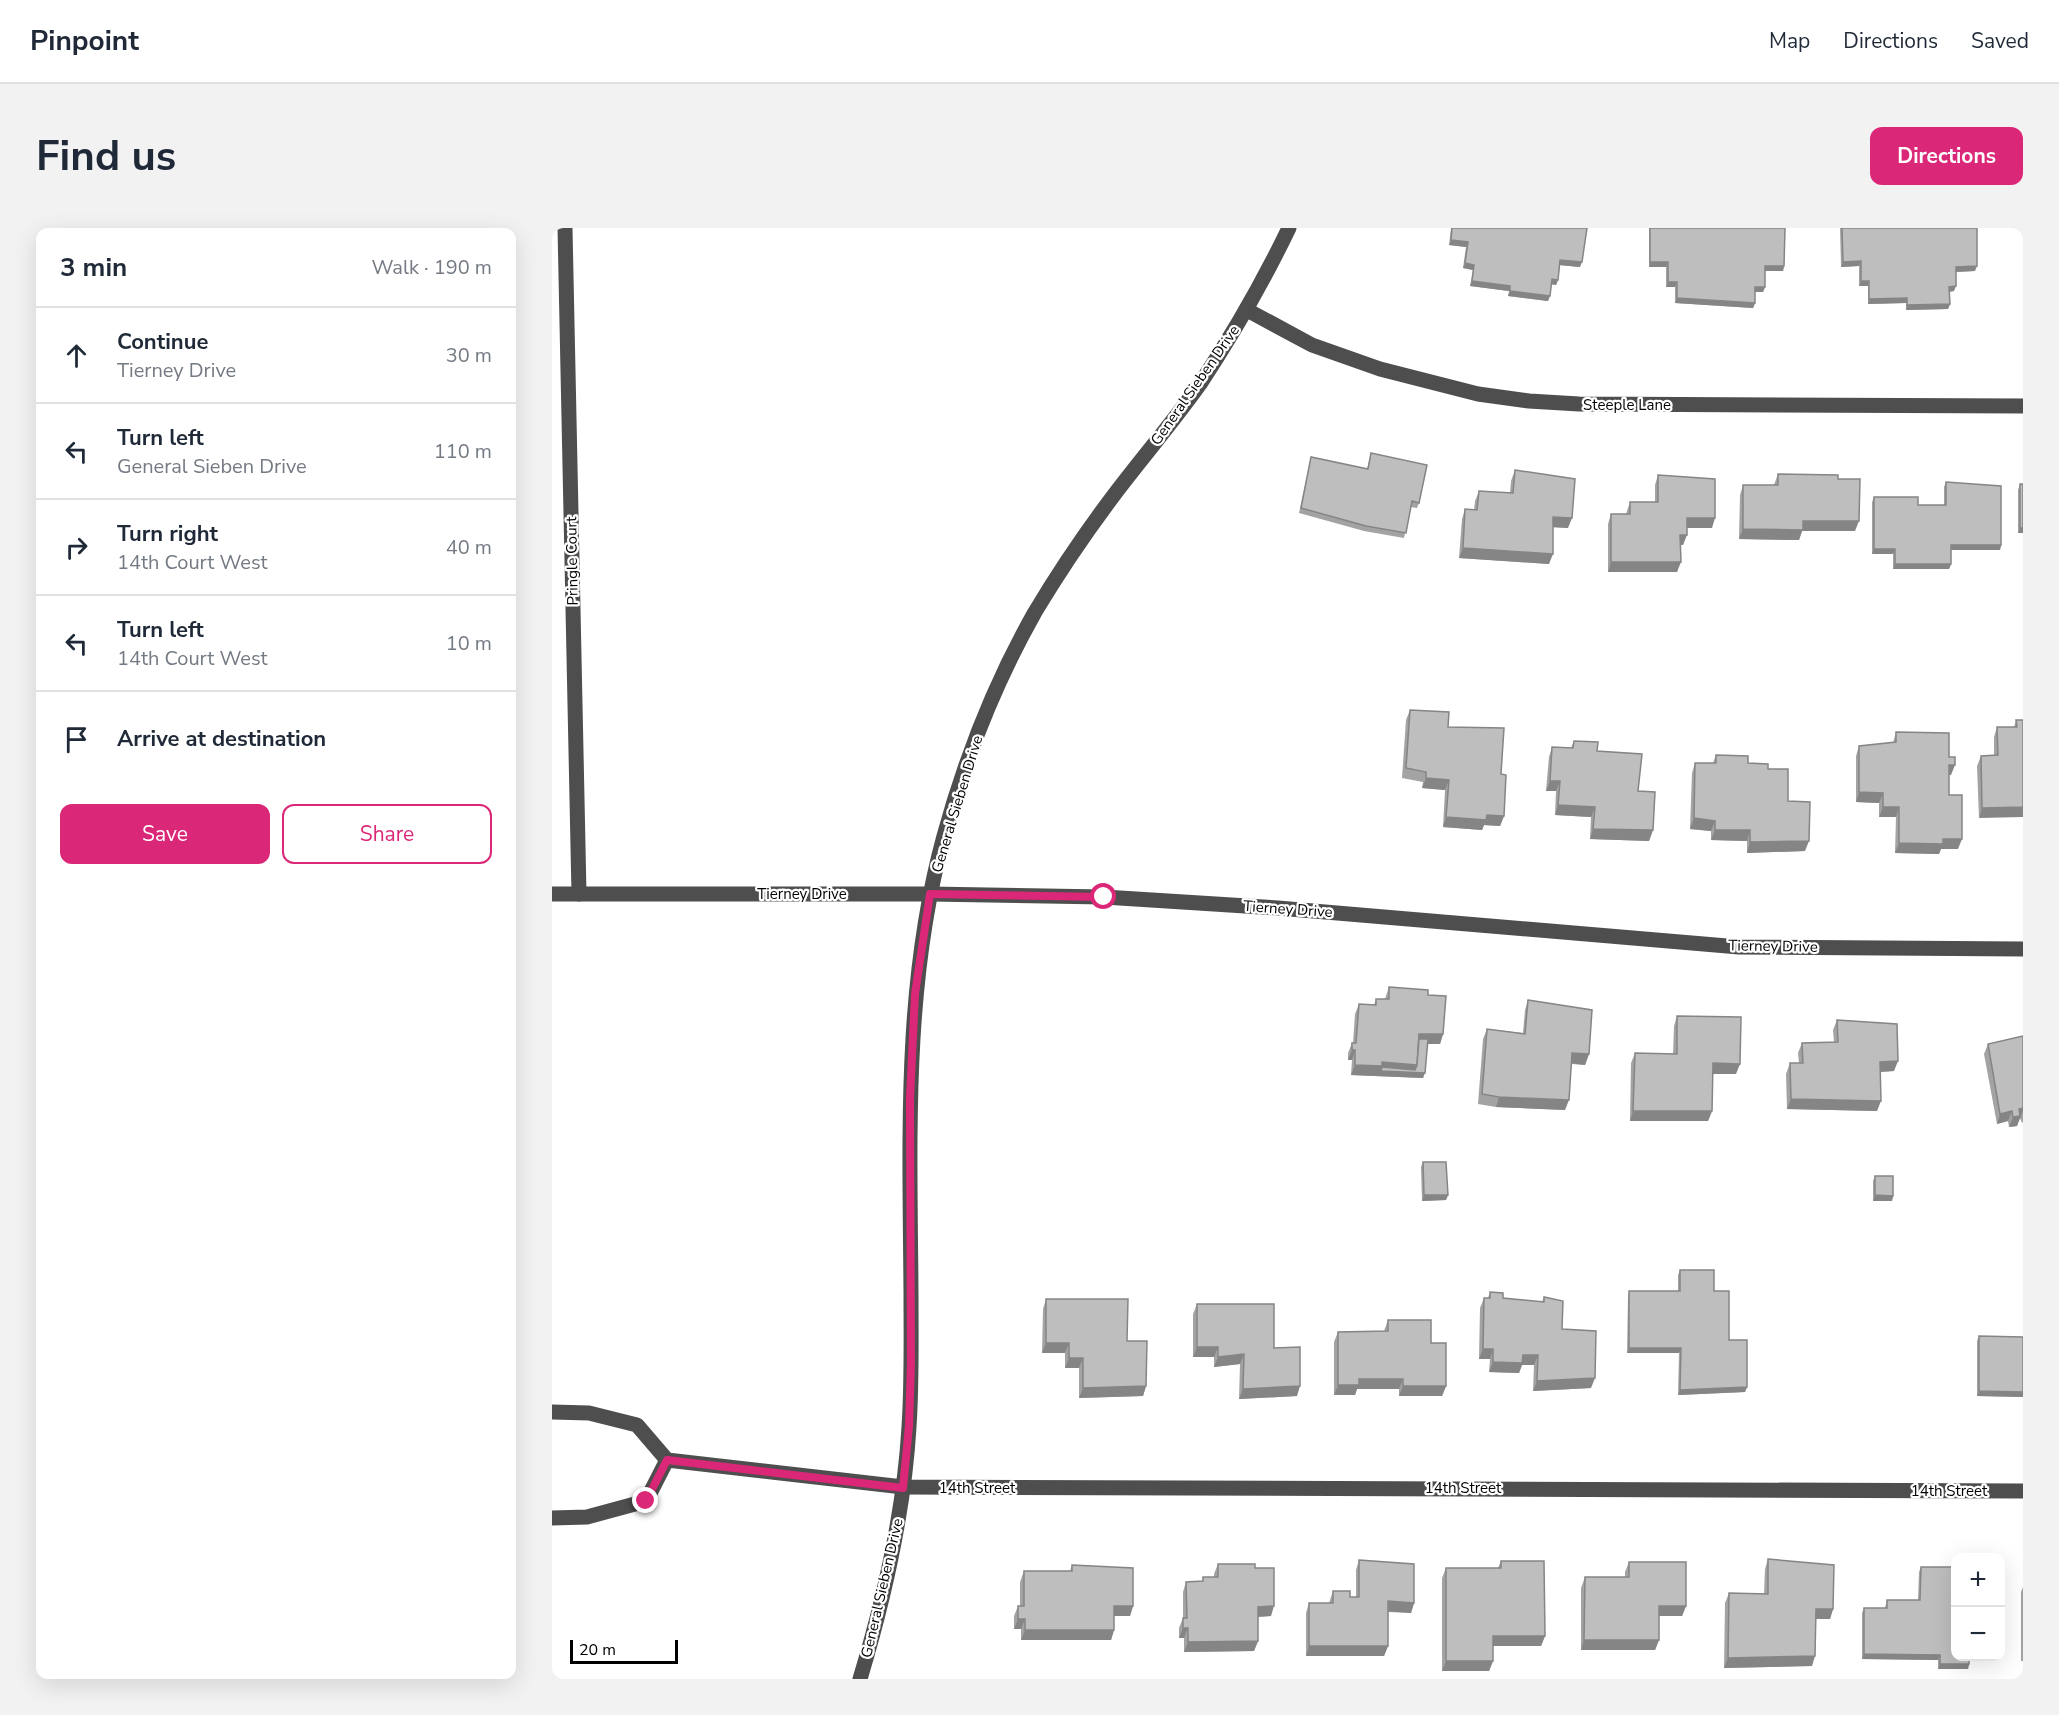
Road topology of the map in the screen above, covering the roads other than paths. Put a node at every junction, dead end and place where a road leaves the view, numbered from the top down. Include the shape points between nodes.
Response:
1 (565, 228) edge
2 (1289, 228) edge
3 (1247, 310) junction
4 (2023, 406) edge
5 (552, 894) edge
6 (579, 894) junction
7 (930, 894) junction
8 (2023, 949) edge
9 (552, 1412) edge
10 (667, 1460) junction
11 (903, 1488) junction
12 (2023, 1491) edge
13 (552, 1518) edge
14 (860, 1679) edge

1 - 6 street, Pringle Court
2 - 3 street, General Sieben Drive
3 - 4 street, Steeple Lane via 1312,345 1380,369 1478,394 1528,401 1590,405
3 - 7 street, General Sieben Drive via 1198,385 1072,555 1011,657 965,770
5 - 6 street, Tierney Drive
6 - 7 street, Tierney Drive
7 - 8 street, Tierney Drive via 1104,897 1739,946
7 - 11 street, General Sieben Drive via 915,994 911,1076 911,1364
9 - 10 street via 589,1413 637,1425
10 - 11 street, 14th Street
10 - 13 street via 646,1501 587,1517
11 - 12 street, 14th Street
11 - 14 street, General Sieben Drive via 892,1558

